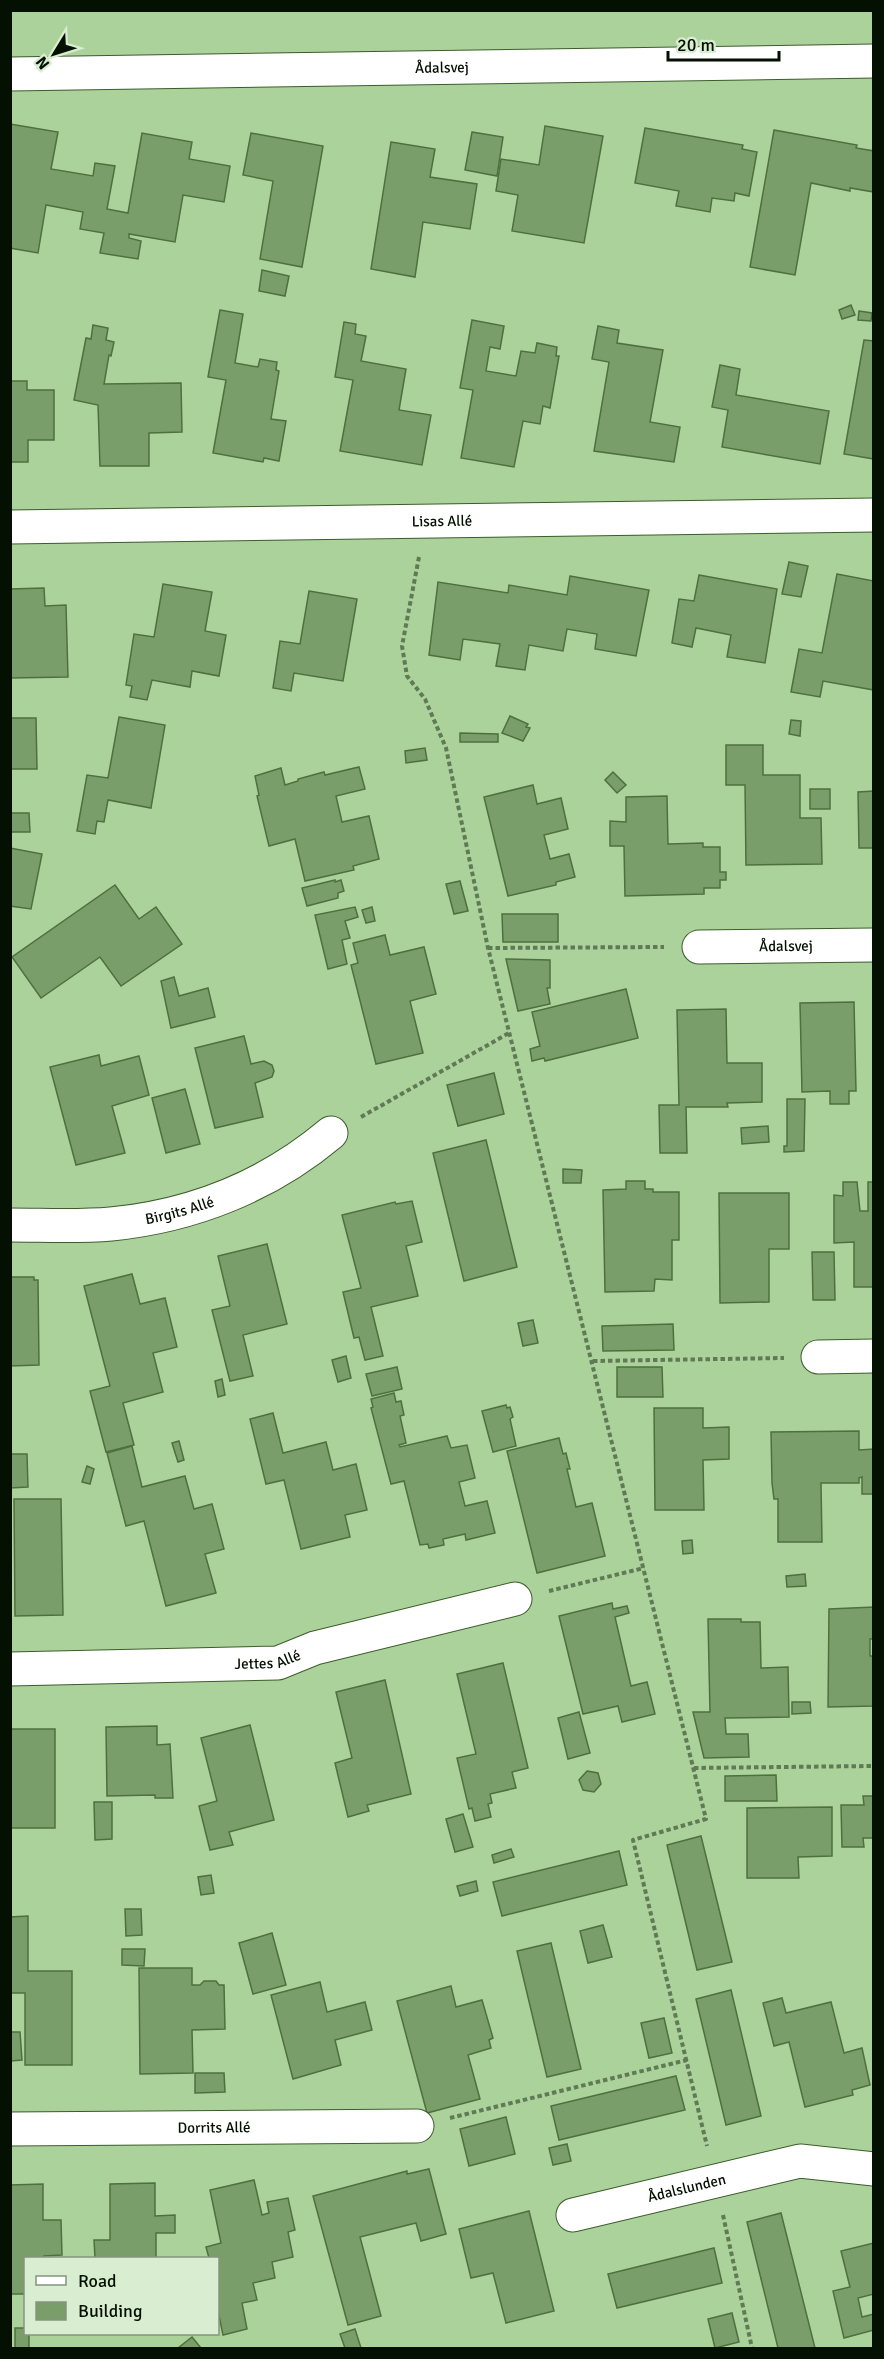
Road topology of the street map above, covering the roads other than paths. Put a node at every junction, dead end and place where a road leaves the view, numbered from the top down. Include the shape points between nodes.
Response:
1 (873, 61) edge
2 (10, 74) edge
3 (873, 515) edge
4 (10, 527) edge
5 (873, 945) edge
6 (699, 947) road end
7 (331, 1133) road end
8 (10, 1225) edge
9 (873, 1356) edge
10 (818, 1357) road end
11 (515, 1599) road end
12 (10, 1669) edge
13 (417, 2126) road end
14 (10, 2129) edge
15 (873, 2169) edge
16 (573, 2215) dead end

1 - 2 street, Ådalsvej
3 - 4 street, Lisas Allé
5 - 6 street, Ådalsvej
7 - 8 street, Birgits Allé via 261,1182 160,1218 109,1224
9 - 10 street
11 - 12 street, Jettes Allé via 315,1647 278,1663
13 - 14 street, Dorrits Allé
15 - 16 street, Ådalslunden via 800,2161

